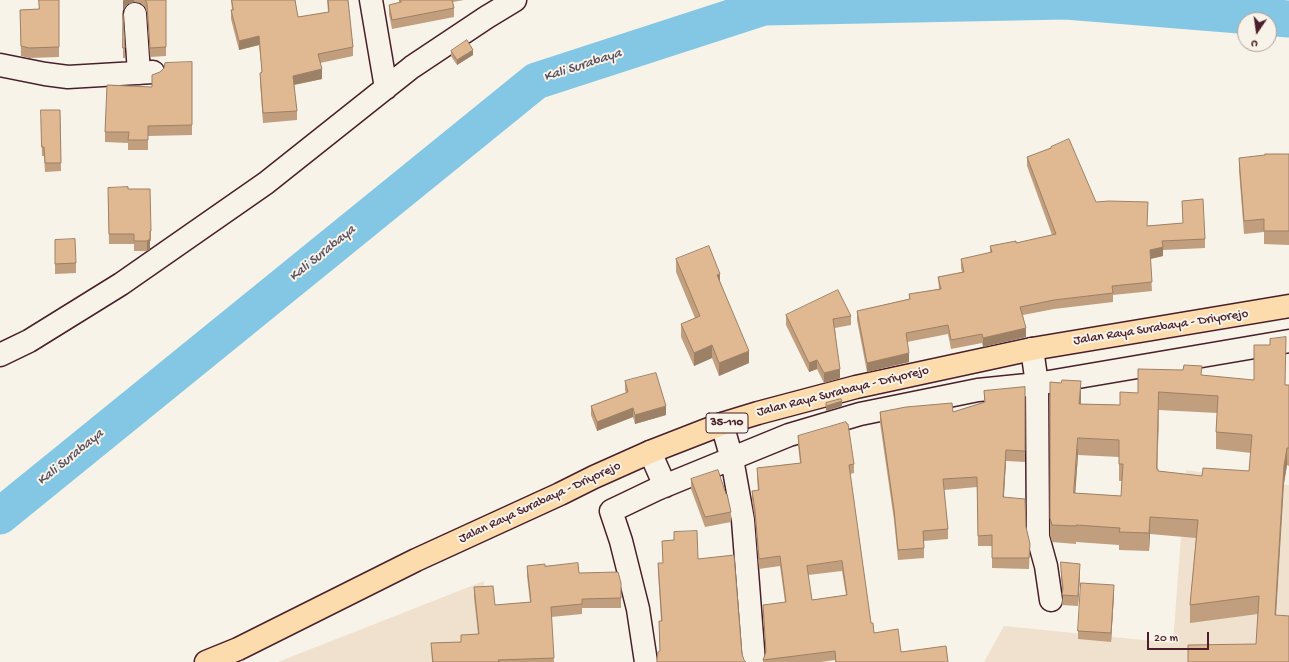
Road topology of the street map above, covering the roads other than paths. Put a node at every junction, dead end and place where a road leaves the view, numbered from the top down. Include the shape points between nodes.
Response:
1 (371, 0) edge
2 (515, 0) edge
3 (485, 8) edge
4 (135, 14) dead end
5 (0, 65) edge
6 (386, 88) junction
7 (1289, 306) edge
8 (1289, 341) edge
9 (1032, 349) junction
10 (0, 355) edge
11 (1037, 384) junction
12 (722, 424) junction
13 (650, 452) junction
14 (732, 459) junction
15 (665, 486) junction
16 (1051, 600) dead end
17 (206, 662) edge
18 (646, 662) edge
19 (754, 662) edge

1 - 6 street
2 - 3 street
3 - 6 street
4 - 5 street via 146,73 68,77
6 - 10 street via 266,183 121,284 29,341
7 - 9 main road, Jalan Raya Surabaya - Driyorejo / 35-110
8 - 11 street, Jalan Raya Surabaya - Driyorejo
9 - 11 street
9 - 12 main road, Jalan Raya Surabaya - Driyorejo / 35-110 via 856,387
11 - 14 street, Jalan Raya Surabaya - Driyorejo via 978,390 860,414 789,435
11 - 16 street via 1038,537
12 - 13 main road, Jalan Raya Surabaya - Driyorejo / 35-110
12 - 14 street
13 - 15 street
13 - 17 main road, Jalan Raya Surabaya - Driyorejo / 35-110 via 416,560 238,649
14 - 15 street, Jalan Raya Surabaya - Driyorejo
14 - 19 street via 743,520
15 - 18 street, Jalan Raya Surabaya - Driyorejo via 610,510 638,609

